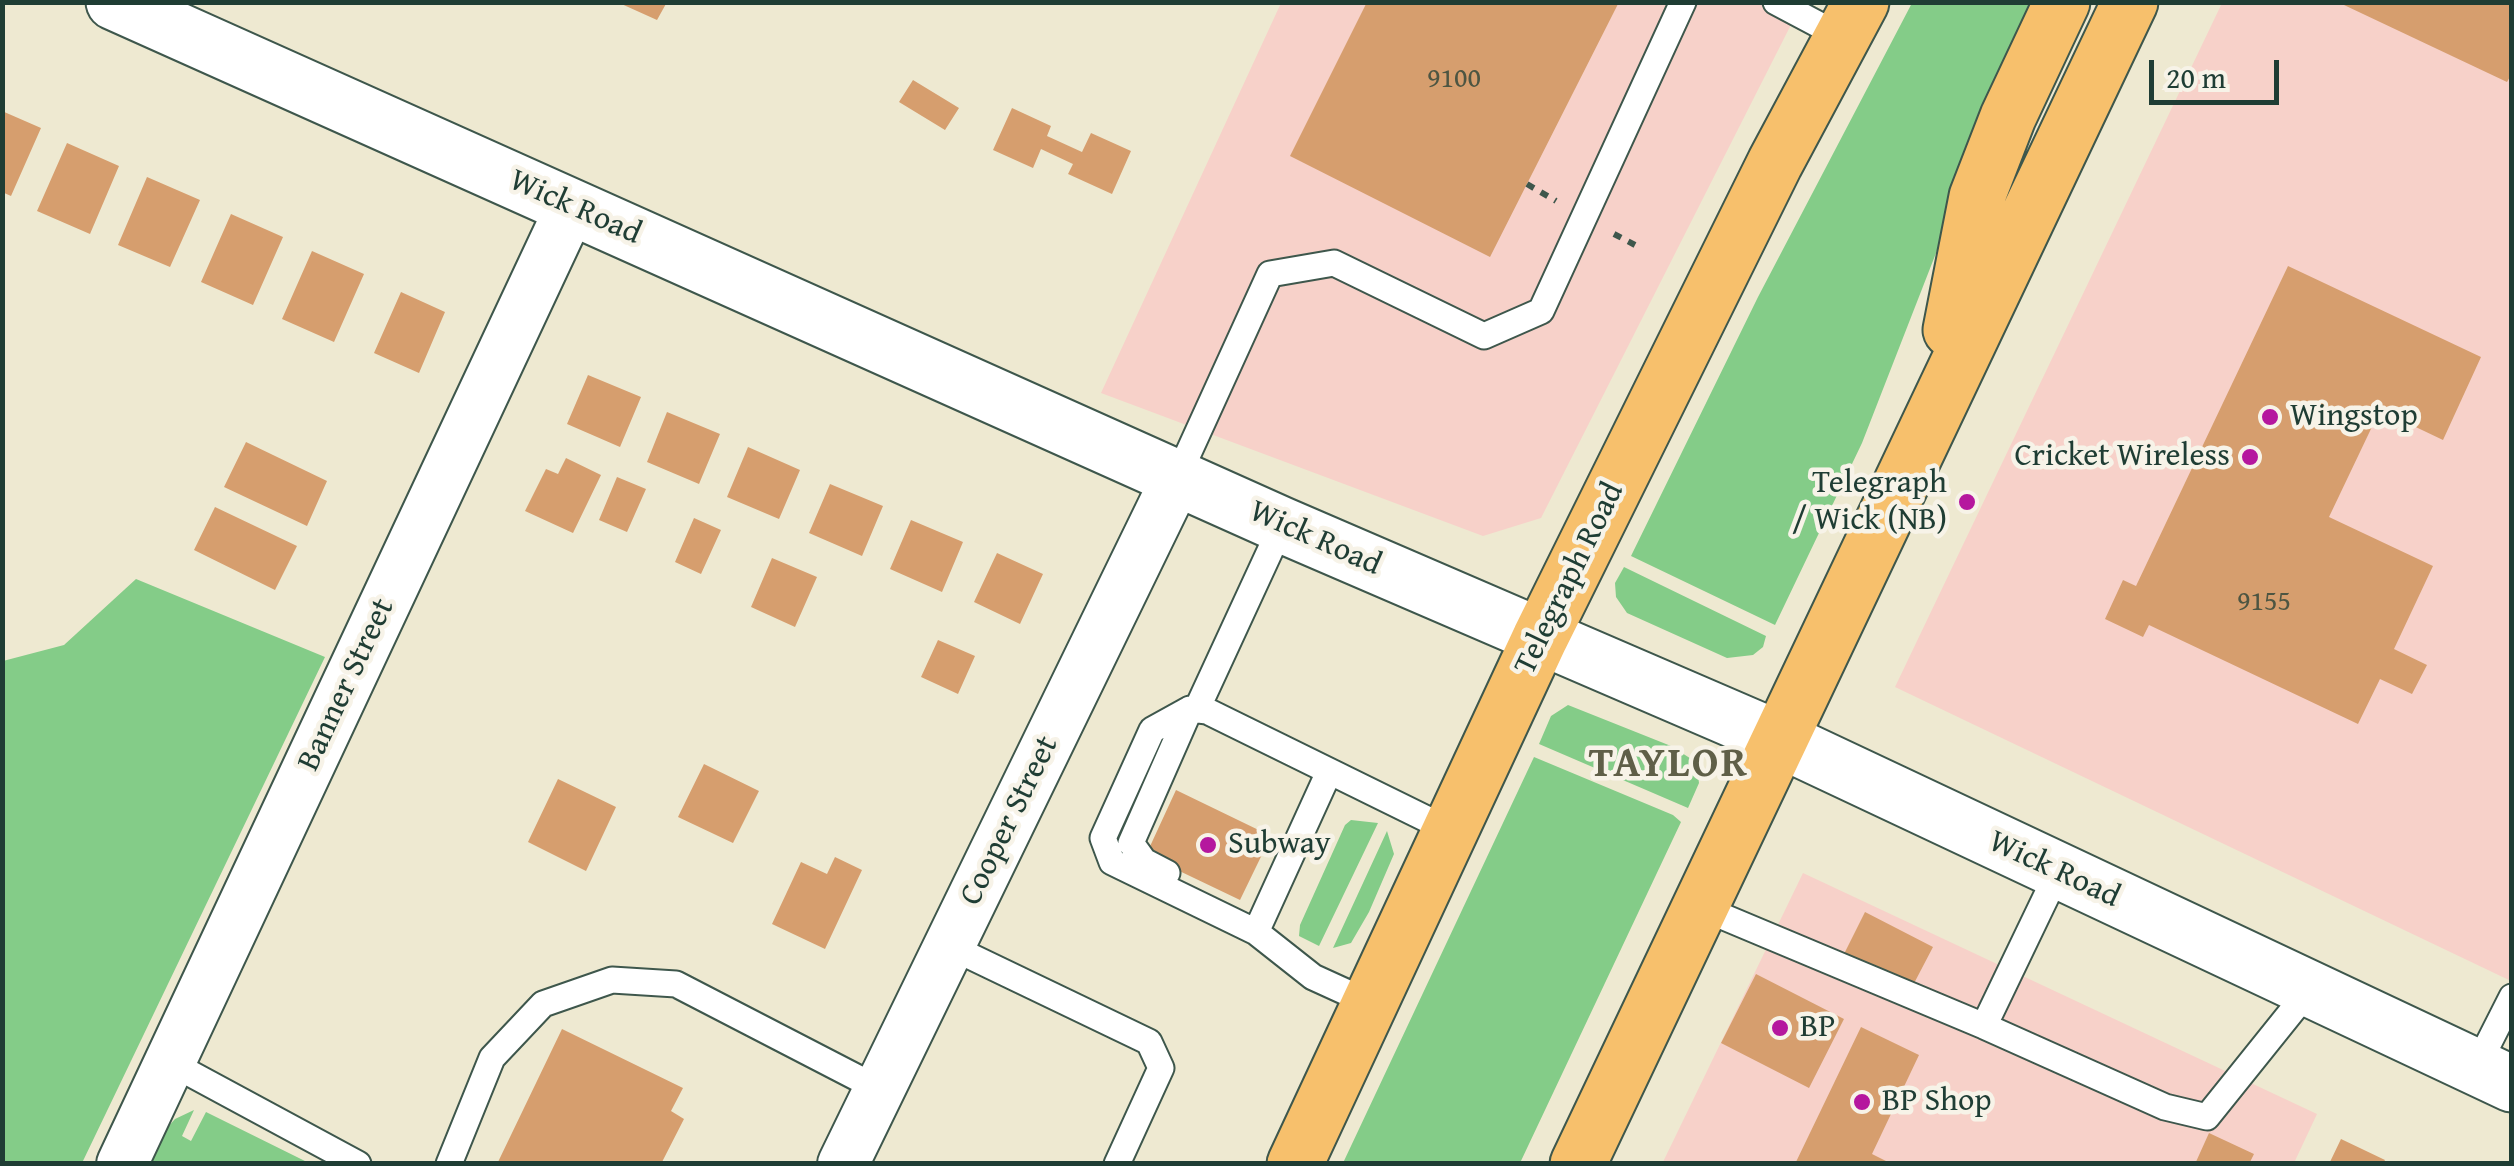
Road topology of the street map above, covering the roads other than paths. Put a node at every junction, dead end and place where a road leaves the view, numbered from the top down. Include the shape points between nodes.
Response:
1 (114, 2) edge
2 (1683, 2) edge
3 (1776, 2) edge
4 (2062, 2) edge
5 (2130, 2) edge
6 (1852, 20) edge
7 (572, 207) junction
8 (1936, 411) junction
9 (1177, 478) junction
10 (1282, 525) junction
11 (1540, 638) junction
12 (1194, 709) junction
13 (1780, 740) junction
14 (1329, 772) junction
15 (1451, 830) junction
16 (2058, 872) junction
17 (1700, 907) junction
18 (1251, 930) junction
19 (949, 946) junction
20 (2308, 990) junction
21 (2512, 996) edge
22 (1370, 1004) junction
23 (1984, 1026) junction
24 (169, 1062) junction
25 (2494, 1076) edge
26 (880, 1089) junction
27 (122, 1164) edge
28 (358, 1164) edge
29 (449, 1164) edge
30 (843, 1164) edge
31 (1117, 1164) edge
32 (1295, 1164) edge
33 (1578, 1164) edge

1 - 7 street, Wick Road
2 - 9 lane via 1541,311 1484,336 1334,263 1270,274
3 - 6 lane
4 - 8 main road via 1977,196
5 - 8 main road
6 - 11 main road, Telegraph Road
7 - 9 street, Wick Road
7 - 24 street, Banner Street
8 - 13 main road
9 - 10 street, Wick Road
9 - 19 street, Cooper Street
10 - 11 street, Wick Road
10 - 12 lane
11 - 13 street, Wick Road
11 - 15 main road, Telegraph Road
12 - 14 lane
12 - 18 lane via 1152,730 1103,838 1112,862
13 - 16 street, Wick Road
13 - 17 main road
14 - 15 lane
14 - 18 lane
15 - 22 main road, Telegraph Road
16 - 20 street, Wick Road
16 - 23 lane
17 - 23 lane
17 - 33 main road
18 - 22 lane via 1312,976
19 - 26 street, Cooper Street
19 - 31 lane via 1149,1042 1161,1068
20 - 23 lane via 2208,1117 2165,1107
20 - 25 street, Wick Road
21 - 25 lane
22 - 32 main road, Telegraph Road
24 - 27 street, Banner Street
24 - 28 lane
26 - 29 lane via 676,984 612,980 543,1004 492,1058
26 - 30 street, Cooper Street

